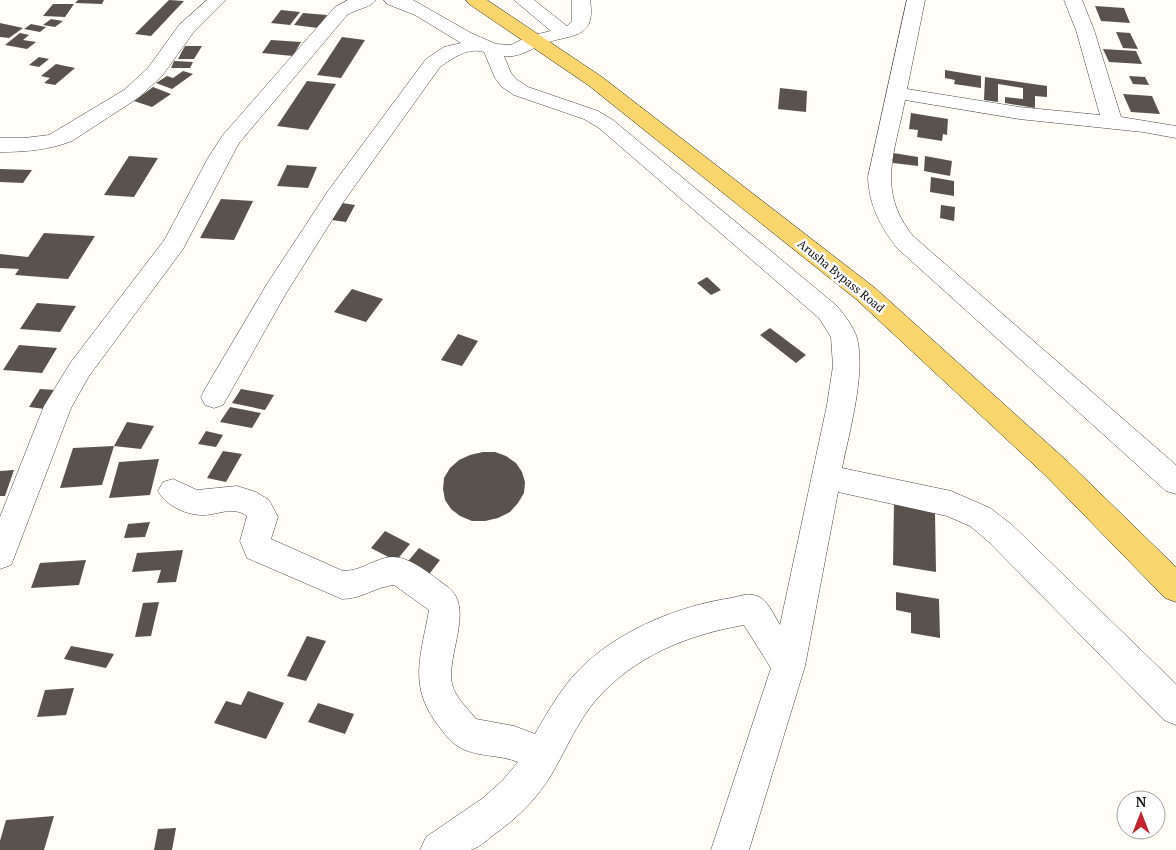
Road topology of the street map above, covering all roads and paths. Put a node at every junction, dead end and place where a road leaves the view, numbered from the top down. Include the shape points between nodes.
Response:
1 (217, 0) edge
2 (367, 0) edge
3 (393, 0) edge
4 (475, 0) edge
5 (523, 0) edge
6 (581, 0) edge
7 (916, 0) edge
8 (1074, 0) edge
9 (565, 33) junction
10 (535, 41) junction
11 (486, 47) junction
12 (896, 93) junction
13 (1112, 123) junction
14 (1176, 132) edge
15 (0, 145) edge
16 (214, 397) dead end
17 (826, 477) junction
18 (1176, 482) edge
19 (174, 492) dead end
20 (0, 555) edge
21 (1176, 588) edge
22 (788, 666) junction
23 (1176, 708) edge
24 (543, 755) junction
25 (439, 850) edge
26 (730, 850) edge

1 - 15 street via 186,28 155,72 130,94 53,141
2 - 20 street via 341,11 230,140 175,243 80,369 58,406
3 - 11 street via 408,4
4 - 10 main road, Arusha Bypass Road
5 - 9 street
6 - 9 street via 583,20 578,27
7 - 12 street
8 - 13 street
9 - 10 street
10 - 11 street via 518,50
10 - 21 main road, Arusha Bypass Road via 596,81 866,294 1056,468
11 - 16 street via 451,51 433,62 336,196 276,290
11 - 17 street via 509,84 606,124 828,312 840,328 846,364
12 - 13 street via 1019,113
12 - 18 street via 879,177 883,210 891,224 904,242
13 - 14 street
17 - 22 street
17 - 23 street via 951,504 980,517
19 - 24 street via 194,502 238,498 250,502 259,508 263,517 255,541 258,548 342,585 354,585 386,572 398,571 436,596 445,607 435,670 441,702 470,734 514,743
22 - 24 street via 752,609 675,628 635,648 595,677 570,706
22 - 26 street
24 - 25 street via 525,782 495,811

